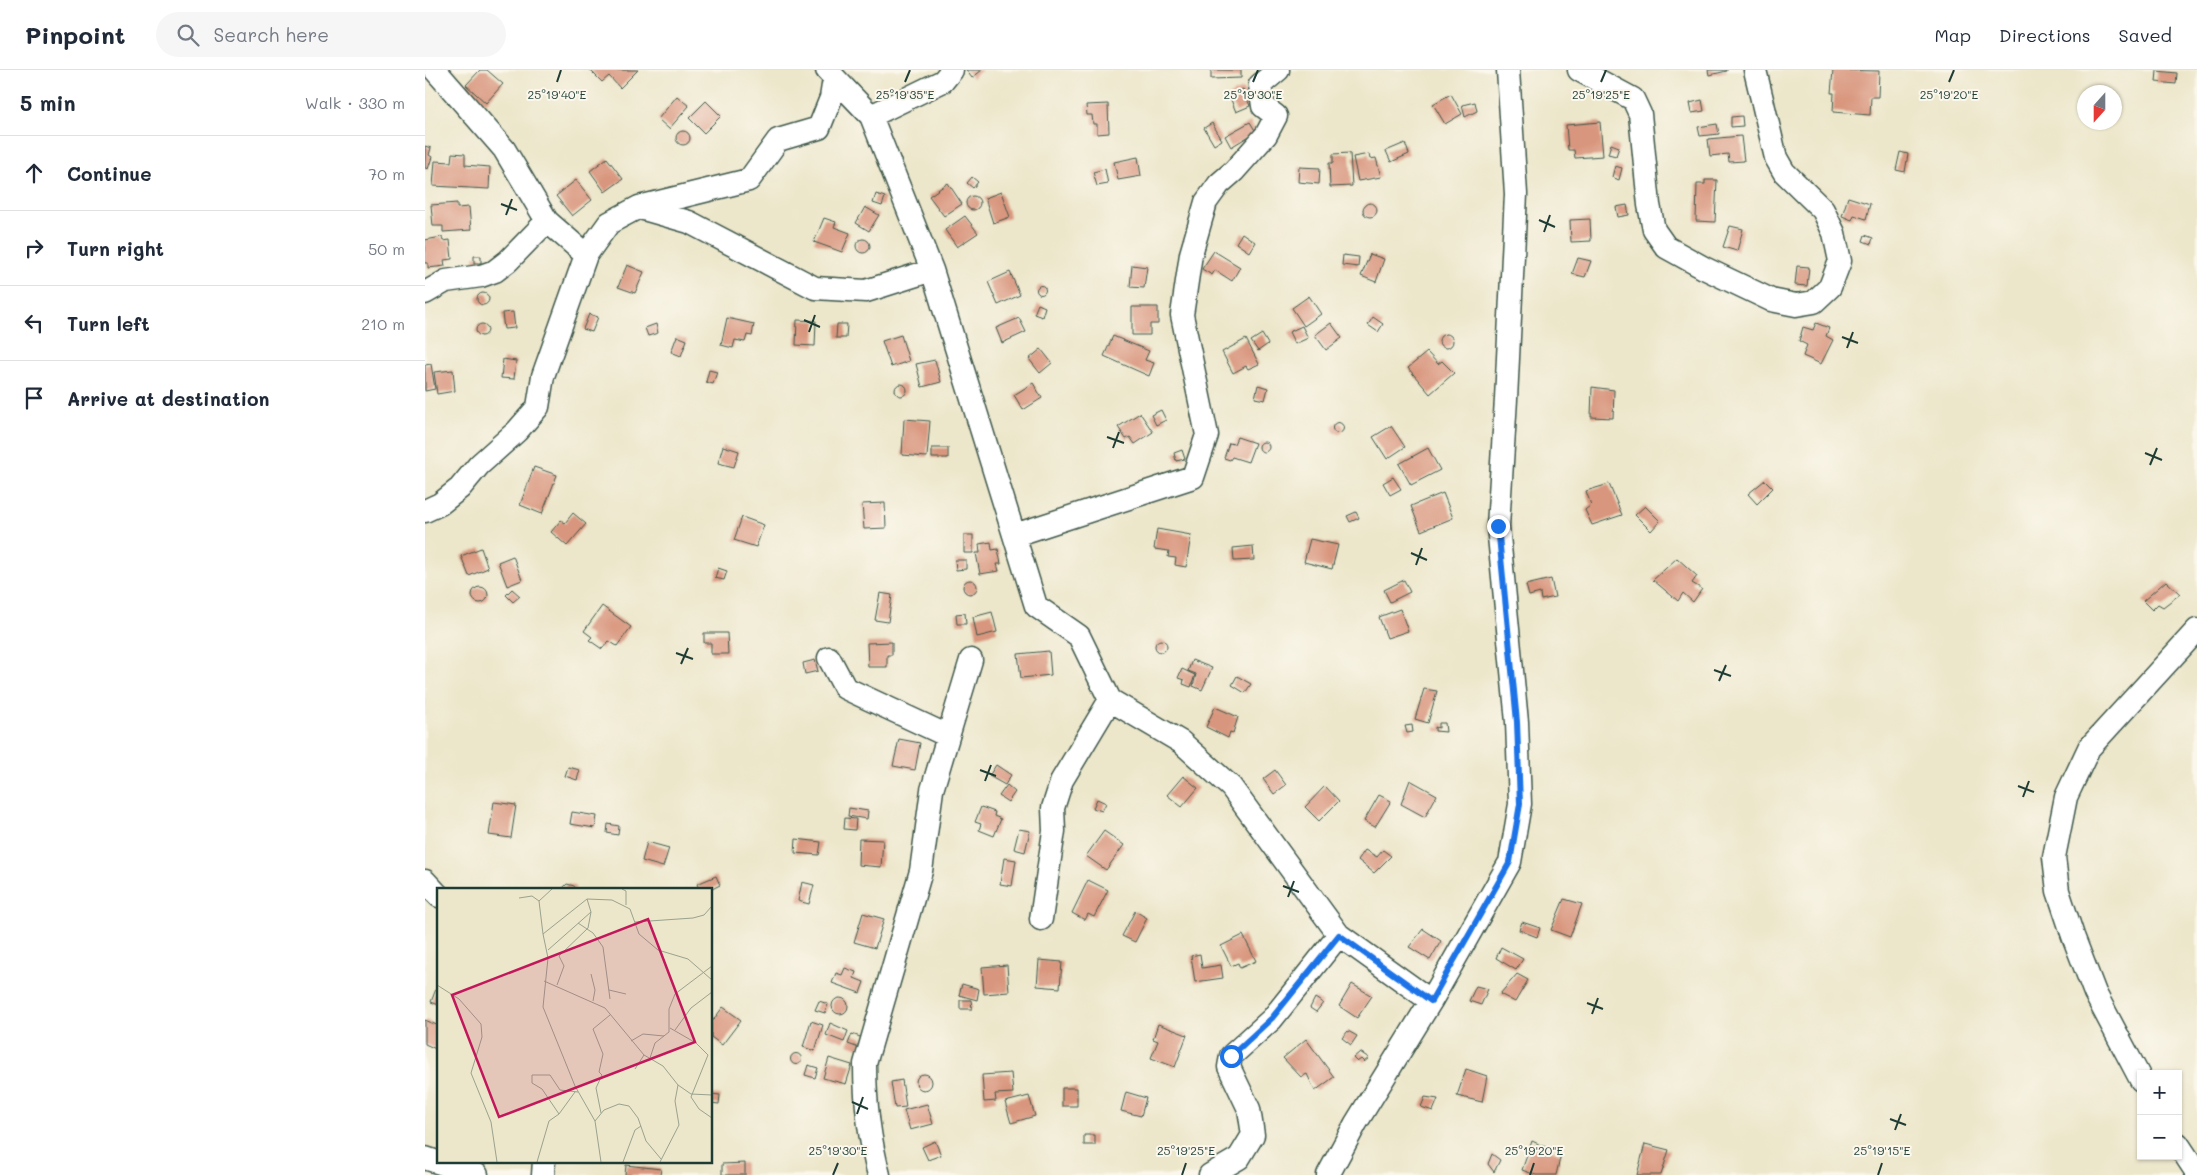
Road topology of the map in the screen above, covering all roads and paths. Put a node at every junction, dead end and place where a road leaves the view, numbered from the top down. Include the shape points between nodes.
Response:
1 (435, 70) edge
2 (952, 70) edge
3 (1278, 70) edge
4 (1508, 70) edge
5 (1579, 70) edge
6 (1755, 70) edge
7 (831, 74) edge
8 (871, 116) junction
9 (639, 207) junction
10 (547, 220) junction
11 (585, 255) junction
12 (932, 270) junction
13 (425, 293) edge
14 (425, 511) edge
15 (1015, 535) junction
16 (2197, 630) edge
17 (829, 658) dead end
18 (971, 660) dead end
19 (1110, 700) junction
20 (948, 736) junction
21 (425, 881) edge
22 (437, 894) edge
23 (1041, 919) dead end
24 (1339, 935) junction
25 (1431, 1001) junction
26 (2137, 1072) edge
27 (2182, 1150) edge
28 (425, 1158) edge
29 (437, 1162) edge
30 (437, 1162) edge
31 (544, 1162) edge
32 (2197, 1173) edge
33 (477, 1175) edge
34 (543, 1175) edge
35 (879, 1175) edge
36 (1211, 1175) edge
37 (1328, 1175) edge

1 - 10 street via 504,149
2 - 8 street via 943,81
3 - 15 street via 1260,85 1263,106 1276,116 1267,135 1219,184 1206,202 1191,254 1182,315 1207,435 1193,477
4 - 25 street via 1516,194 1498,526 1517,722 1520,804 1510,862
5 - 6 street via 1633,99 1640,114 1652,222 1666,247 1771,300 1797,305 1813,302 1830,287 1840,261 1834,233 1823,210 1784,172 1776,158
7 - 8 street
7 - 9 street via 831,98 819,128 778,140 749,180
8 - 12 street
9 - 11 street via 609,223
9 - 12 street via 689,222 815,288 866,292
10 - 11 street
10 - 13 street via 495,271 446,281
11 - 14 street via 543,376 538,407 460,488 441,504
12 - 15 street
15 - 19 street via 1036,606 1079,636
16 - 26 street via 2089,748 2067,797 2054,857 2059,891 2076,944 2095,992
17 - 20 street via 845,688
18 - 20 street
19 - 23 street via 1062,780 1053,808 1054,831
19 - 24 street via 1181,742 1231,787
20 - 35 street via 931,790 921,871 865,1064 865,1096 872,1150
21 - 22 street
24 - 25 street
24 - 36 street via 1272,1018 1231,1056 1229,1067 1249,1109 1253,1135 1239,1158
25 - 37 street
27 - 32 street
28 - 29 street
30 - 33 street
31 - 34 street

